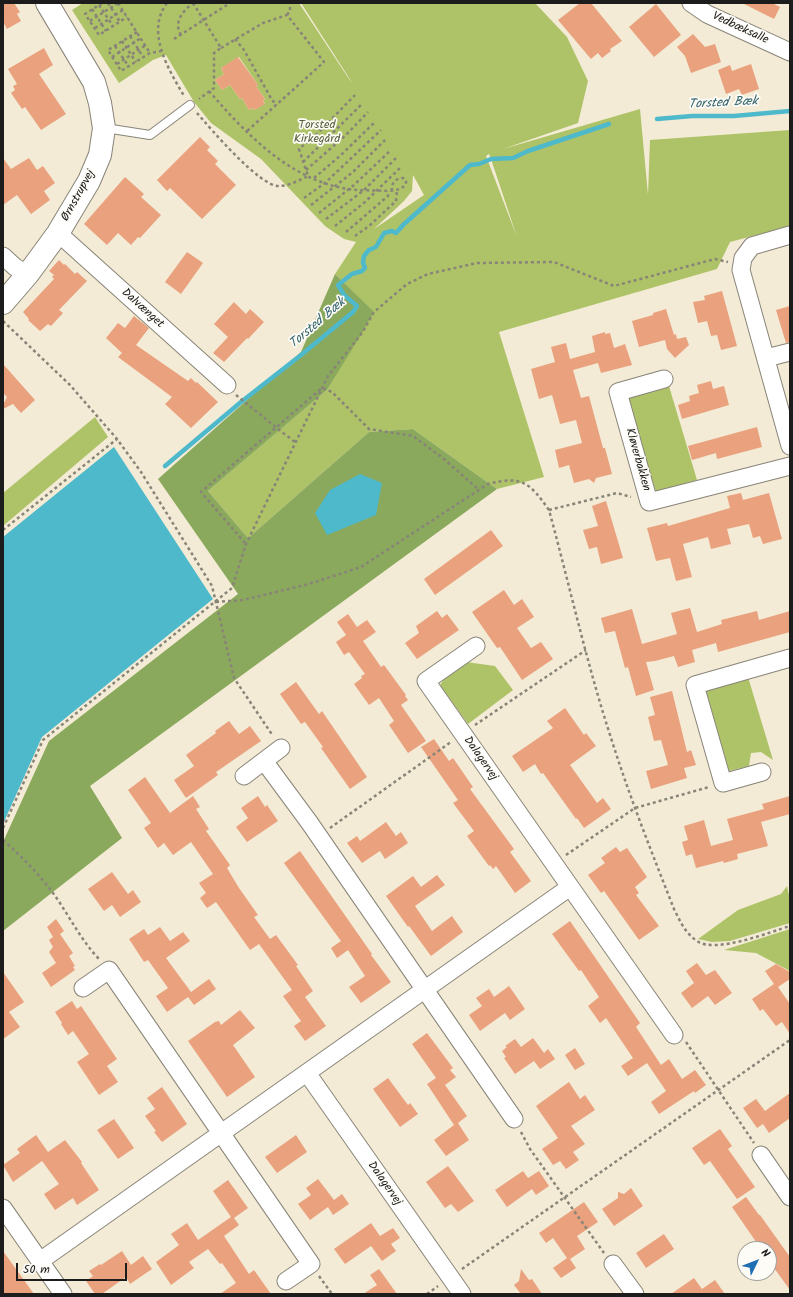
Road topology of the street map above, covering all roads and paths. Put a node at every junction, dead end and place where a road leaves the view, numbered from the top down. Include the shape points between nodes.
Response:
1 (48, 3) edge
2 (108, 3) edge
3 (118, 3) edge
4 (167, 3) edge
5 (193, 3) edge
6 (230, 3) edge
7 (290, 3) edge
8 (691, 3) edge
9 (101, 4) edge
10 (111, 8) junction
11 (92, 10) junction
12 (123, 10) junction
13 (104, 12) junction
14 (116, 15) junction
15 (287, 15) junction
16 (97, 17) junction
17 (127, 17) junction
18 (109, 19) junction
19 (204, 20) junction
20 (90, 21) junction
21 (120, 22) junction
22 (101, 24) junction
23 (113, 26) junction
24 (95, 28) junction
25 (106, 31) junction
26 (137, 32) junction
27 (181, 35) junction
28 (130, 36) junction
29 (141, 38) junction
30 (174, 39) dead end
31 (235, 39) junction
32 (122, 41) junction
33 (134, 43) junction
34 (115, 46) junction
35 (146, 46) junction
36 (127, 48) junction
37 (221, 48) junction
38 (139, 50) junction
39 (161, 51) junction
40 (790, 52) edge
41 (119, 53) junction
42 (150, 53) junction
43 (131, 55) junction
44 (112, 57) junction
45 (143, 57) junction
46 (124, 60) junction
47 (136, 62) junction
48 (117, 64) junction
49 (129, 67) junction
50 (209, 91) junction
51 (355, 95) dead end
52 (362, 104) dead end
53 (190, 105) junction
54 (277, 105) junction
55 (368, 112) dead end
56 (375, 122) dead end
57 (104, 128) junction
58 (381, 130) dead end
59 (246, 132) junction
60 (385, 140) dead end
61 (390, 150) dead end
62 (396, 158) dead end
63 (303, 162) junction
64 (401, 167) dead end
65 (306, 170) junction
66 (308, 176) junction
67 (314, 178) junction
68 (325, 183) junction
69 (337, 186) junction
70 (349, 189) junction
71 (364, 190) junction
72 (378, 190) junction
73 (390, 190) junction
74 (397, 190) junction
75 (304, 198) dead end
76 (311, 205) dead end
77 (319, 213) dead end
78 (326, 219) dead end
79 (335, 226) dead end
80 (346, 232) dead end
81 (58, 233) junction
82 (790, 235) edge
83 (355, 236) dead end
84 (3, 256) edge
85 (742, 264) junction
86 (28, 274) junction
87 (3, 303) edge
88 (3, 321) edge
89 (790, 352) edge
90 (766, 358) junction
91 (664, 380) dead end
92 (227, 385) dead end
93 (322, 388) junction
94 (239, 398) dead end
95 (276, 428) junction
96 (117, 439) junction
97 (295, 442) junction
98 (790, 446) edge
99 (790, 466) edge
100 (479, 490) junction
101 (649, 502) junction
102 (549, 510) junction
103 (3, 530) edge
104 (246, 544) junction
105 (216, 602) junction
106 (476, 646) dead end
107 (790, 658) edge
108 (281, 748) joint
109 (264, 761) junction
110 (762, 772) dead end
111 (244, 776) dead end
112 (724, 783) junction
113 (635, 808) junction
114 (3, 828) edge
115 (3, 840) edge
116 (554, 864) junction
117 (570, 887) junction
118 (790, 926) edge
119 (109, 970) junction
120 (84, 988) dead end
121 (425, 990) junction
122 (674, 1035) joint
123 (790, 1040) edge
124 (307, 1073) junction
125 (719, 1089) junction
126 (514, 1119) joint
127 (221, 1133) junction
128 (761, 1155) joint
129 (564, 1197) junction
130 (790, 1197) edge
131 (3, 1208) edge
132 (40, 1261) junction
133 (311, 1264) junction
134 (613, 1264) joint
135 (450, 1278) junction
136 (286, 1281) dead end
137 (63, 1294) edge
138 (332, 1294) edge
139 (427, 1294) edge
140 (462, 1294) edge
141 (635, 1294) edge

1 - 57 street, Ørnstrupvej via 94,82
2 - 10 path
3 - 10 path
3 - 12 path
4 - 39 path via 160,20
5 - 19 path
5 - 27 path via 180,17 178,27
6 - 19 path
7 - 15 path
8 - 40 street, Vedbæksalle via 707,14
9 - 11 path
9 - 13 path
10 - 13 path
10 - 14 path
11 - 16 path
11 - 20 path via 85,14
12 - 14 path
12 - 17 path
13 - 16 path
13 - 18 path
14 - 18 path
14 - 21 path
15 - 31 path via 263,23
15 - 54 path via 324,62
16 - 20 path
16 - 22 path
17 - 21 path
17 - 26 path
18 - 22 path
18 - 23 path
19 - 27 path
19 - 37 path
20 - 24 path
21 - 23 path
22 - 24 path
22 - 25 path
23 - 25 path
24 - 25 path via 99,35
26 - 28 path
26 - 29 path
27 - 30 path
28 - 32 path
28 - 33 path
29 - 33 path
29 - 35 path
31 - 37 path
31 - 54 path
32 - 34 path
32 - 36 path
33 - 36 path
33 - 38 path
34 - 41 path
34 - 44 path via 108,50
35 - 38 path
35 - 42 path
36 - 41 path
36 - 43 path
37 - 50 path via 214,53 214,88
38 - 43 path
38 - 45 path
39 - 42 path
39 - 53 path via 170,73
41 - 44 path
41 - 46 path
42 - 45 path
43 - 46 path
43 - 47 path
44 - 48 path
45 - 47 path
46 - 48 path
46 - 49 path
47 - 49 path
48 - 49 path via 122,71
50 - 53 path
50 - 59 path
51 - 63 path via 299,149
52 - 63 path
53 - 57 lane via 150,135
53 - 66 path via 219,138 266,182 279,186
54 - 59 path
55 - 65 path
56 - 67 path
57 - 81 street, Ørnstrupvej via 100,155 90,182
58 - 68 path
59 - 66 path via 285,163
60 - 69 path
61 - 70 path
62 - 71 path
63 - 65 path
64 - 72 path
65 - 66 path
66 - 67 path
67 - 68 path
68 - 69 path
68 - 75 path
69 - 70 path
69 - 76 path
70 - 71 path
70 - 77 path
71 - 72 path
71 - 78 path
72 - 73 path
72 - 79 path
73 - 74 path
73 - 74 path via 395,180 406,180 406,184
73 - 80 path via 388,196
74 - 83 path via 396,201
81 - 86 street, Ørnstrupvej
81 - 92 street, Dalvænget
82 - 85 street via 752,246 743,258
84 - 86 street
85 - 90 street via 741,270
85 - 93 path via 715,259 614,286 554,262 478,263 428,274 407,284 374,312
86 - 87 street, Ørnstrupvej
88 - 96 path via 70,385
89 - 90 street
90 - 98 street
91 - 101 street, Kløverbakken via 618,392
93 - 95 path
93 - 97 path
93 - 100 path via 332,392 369,429 413,436 444,458
94 - 95 path
95 - 97 path
95 - 104 path via 201,492
96 - 103 path
96 - 105 path via 141,472 212,586
97 - 104 path
99 - 101 street, Kløverbakken
100 - 102 path via 488,484 506,479 522,482 536,492
100 - 105 path via 361,567 309,584 250,598
101 - 102 path via 617,493
102 - 113 path via 609,732
104 - 105 path via 232,588
105 - 108 path via 234,678
105 - 114 path via 43,740
106 - 116 street, Dalagervej via 426,681
107 - 112 street via 696,685
108 - 109 street
109 - 111 street
109 - 121 street
110 - 112 street
112 - 113 path
113 - 116 path
113 - 118 path via 681,924 698,942 729,944
115 - 119 path via 26,860 50,889 90,949
116 - 117 street, Dalagervej
117 - 121 street
117 - 122 street, Dalagervej
119 - 120 street
119 - 127 street
121 - 124 street
121 - 126 street
122 - 125 path via 684,1039
123 - 125 path
124 - 127 street
124 - 135 street, Dalagervej
125 - 128 path
125 - 129 path
126 - 129 path via 530,1149
127 - 132 street
127 - 133 street
128 - 130 street
129 - 134 path
129 - 135 path
131 - 132 street
132 - 137 street
133 - 136 street
133 - 138 path
134 - 141 street
135 - 139 path
135 - 140 street, Dalagervej

